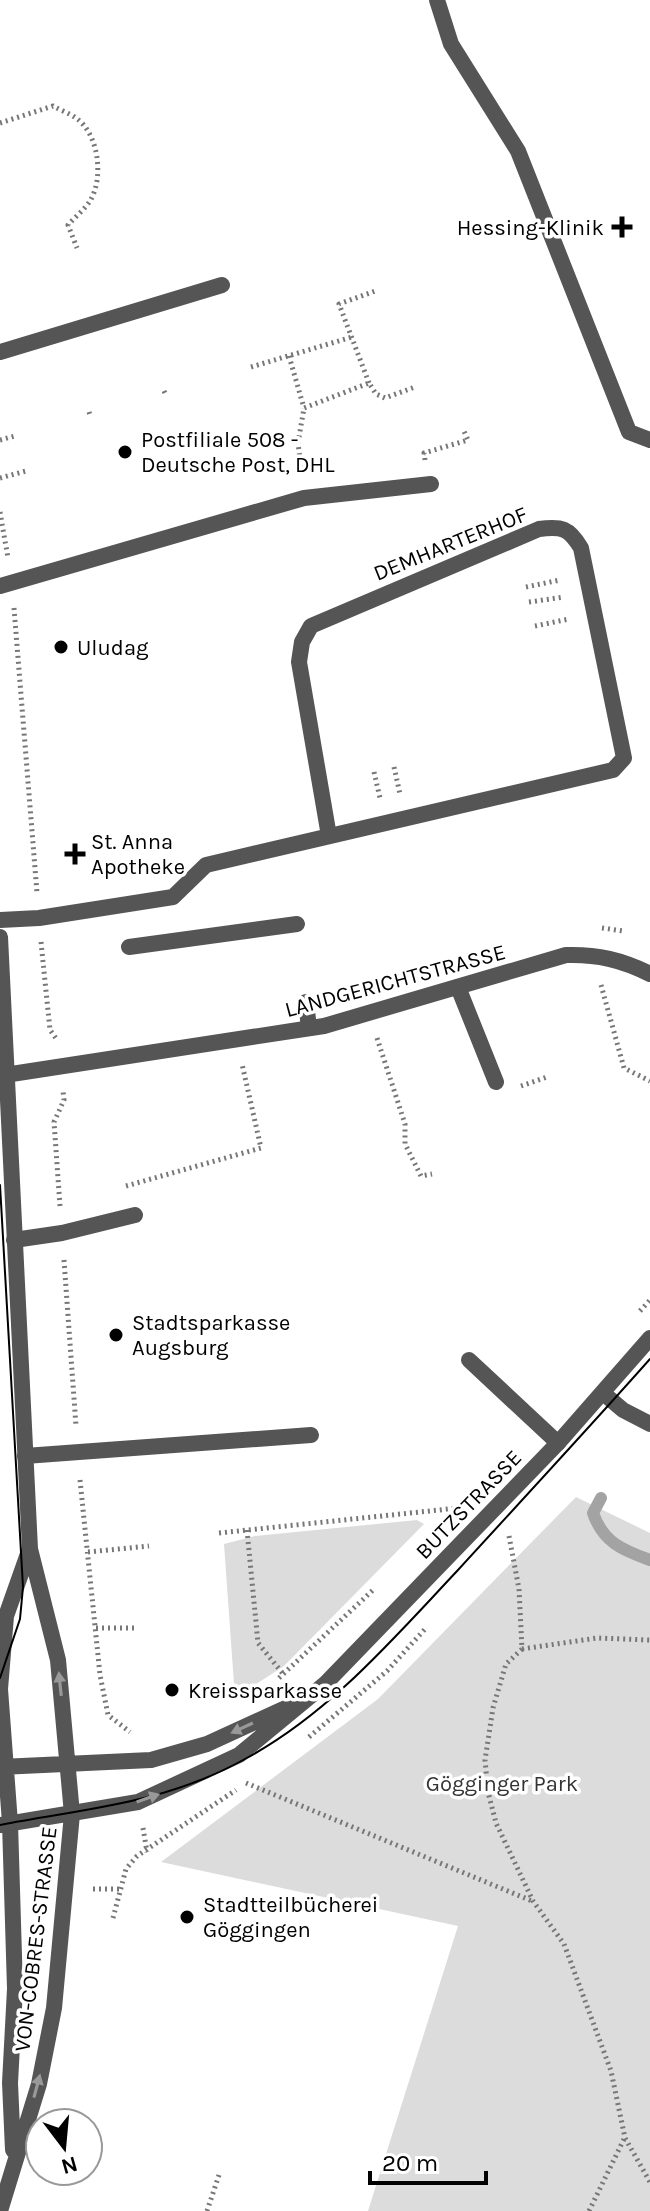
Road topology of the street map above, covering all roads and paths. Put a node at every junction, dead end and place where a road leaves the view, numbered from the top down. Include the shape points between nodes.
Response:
1 (437, 0) edge
2 (0, 123) edge
3 (77, 248) dead end
4 (222, 285) dead end
5 (378, 290) dead end
6 (352, 337) junction
7 (0, 352) edge
8 (289, 356) junction
9 (251, 367) dead end
10 (369, 383) junction
11 (415, 387) dead end
12 (304, 408) junction
13 (463, 429) dead end
14 (15, 436) dead end
15 (0, 440) edge
16 (650, 440) edge
17 (426, 461) dead end
18 (301, 467) dead end
19 (26, 471) dead end
20 (0, 478) edge
21 (431, 484) dead end
22 (0, 512) edge
23 (6, 585) edge
24 (329, 836) junction
25 (39, 918) junction
26 (0, 920) edge
27 (297, 924) dead end
28 (0, 937) edge
29 (129, 947) dead end
30 (592, 955) junction
31 (650, 974) edge
32 (458, 987) junction
33 (306, 1002) dead end
34 (309, 1028) junction
35 (377, 1037) dead end
36 (239, 1040) junction
37 (61, 1069) junction
38 (5, 1075) junction
39 (650, 1081) edge
40 (496, 1082) dead end
41 (432, 1174) dead end
42 (118, 1188) dead end
43 (75, 1200) dead end
44 (60, 1204) junction
45 (135, 1215) dead end
46 (62, 1233) junction
47 (14, 1240) junction
48 (650, 1300) edge
49 (632, 1321) dead end
50 (650, 1338) edge
51 (469, 1360) dead end
52 (603, 1393) junction
53 (650, 1424) edge
54 (311, 1435) dead end
55 (558, 1443) junction
56 (78, 1451) junction
57 (25, 1456) junction
58 (453, 1517) dead end
59 (247, 1530) junction
60 (219, 1533) dead end
61 (509, 1536) dead end
62 (149, 1546) dead end
63 (30, 1549) junction
64 (88, 1552) junction
65 (380, 1584) dead end
66 (96, 1628) junction
67 (135, 1628) dead end
68 (650, 1640) edge
69 (522, 1649) junction
70 (284, 1675) junction
71 (272, 1682) dead end
72 (0, 1689) edge
73 (313, 1696) junction
74 (118, 1727) dead end
75 (68, 1762) junction
76 (3, 1767) edge
77 (246, 1783) dead end
78 (72, 1814) junction
79 (5, 1824) edge
80 (137, 1856) dead end
81 (533, 1901) junction
82 (113, 1918) dead end
83 (625, 2138) junction
84 (13, 2160) junction
85 (219, 2175) dead end
86 (650, 2182) edge
87 (0, 2211) edge
88 (207, 2211) edge
89 (589, 2211) edge

1 - 16 street via 451,44 518,151 629,432
2 - 3 path via 53,106 83,127 97,157 98,179 90,201 68,225
4 - 7 street
5 - 6 path via 339,304
6 - 8 path
6 - 10 path
8 - 9 path
8 - 12 path
10 - 11 path via 385,398
10 - 12 path
12 - 18 path via 298,443
13 - 17 path via 468,440 424,453
14 - 15 path
19 - 20 path
21 - 23 street via 304,498
22 - 23 path
23 - 25 path
24 - 24 street, DEMHARTERHOF via 299,662 311,626 539,529 561,526 572,533 581,548 624,758 613,770
24 - 25 street, DEMHARTERHOF via 206,865 173,897
25 - 26 street, DEMHARTERHOF
25 - 37 path via 50,1030 58,1037
27 - 29 street
28 - 38 street
30 - 31 street, LANDGERICHTSTRASSE
30 - 32 street, LANDGERICHTSTRASSE via 566,955
30 - 39 path via 624,1068
32 - 34 street, LANDGERICHTSTRASSE
32 - 40 street
33 - 34 street
34 - 36 street, LANDGERICHTSTRASSE
35 - 41 path via 405,1124 405,1144 421,1176
36 - 37 street, LANDGERICHTSTRASSE
36 - 42 path via 261,1148
37 - 38 street, LANDGERICHTSTRASSE
37 - 44 path via 64,1100 54,1122
38 - 47 street
43 - 44 path
44 - 46 path
45 - 46 street
46 - 47 street
46 - 56 path
47 - 57 street
48 - 49 path
50 - 52 street, BUTZSTRASSE
51 - 55 street
52 - 53 street
52 - 55 street, BUTZSTRASSE
54 - 56 street
55 - 73 street, BUTZSTRASSE
56 - 57 street
56 - 64 path
57 - 63 street
58 - 59 path via 463,1507
59 - 60 path
59 - 70 path via 258,1643
61 - 69 path
62 - 64 path
63 - 72 street, VON-COBRES-STRASSE via 6,1616
75 -> 63 street, VON-COBRES-STRASSE via 58,1660
64 - 66 path
65 - 70 path
66 - 67 path
66 - 74 path via 108,1715
68 - 69 path via 597,1638
69 - 81 path via 506,1664 485,1760 496,1823
70 - 71 path
72 - 76 street, VON-COBRES-STRASSE
73 -> 75 street, BUTZSTRASSE via 207,1744 151,1760
78 -> 73 street, BUTZSTRASSE via 164,1793 239,1755
75 - 76 street, BUTZSTRASSE
75 - 78 street, VON-COBRES-STRASSE
76 - 79 street, VON-COBRES-STRASSE
77 - 81 path
78 - 79 street, BUTZSTRASSE
84 -> 78 street, VON-COBRES-STRASSE via 39,2084 54,2008
79 - 84 street, VON-COBRES-STRASSE via 15,1989
80 - 82 path via 126,1869
81 - 83 path via 564,1944 611,2071
83 - 86 path
83 - 89 path
84 - 87 street, VON-COBRES-STRASSE
85 - 88 path

